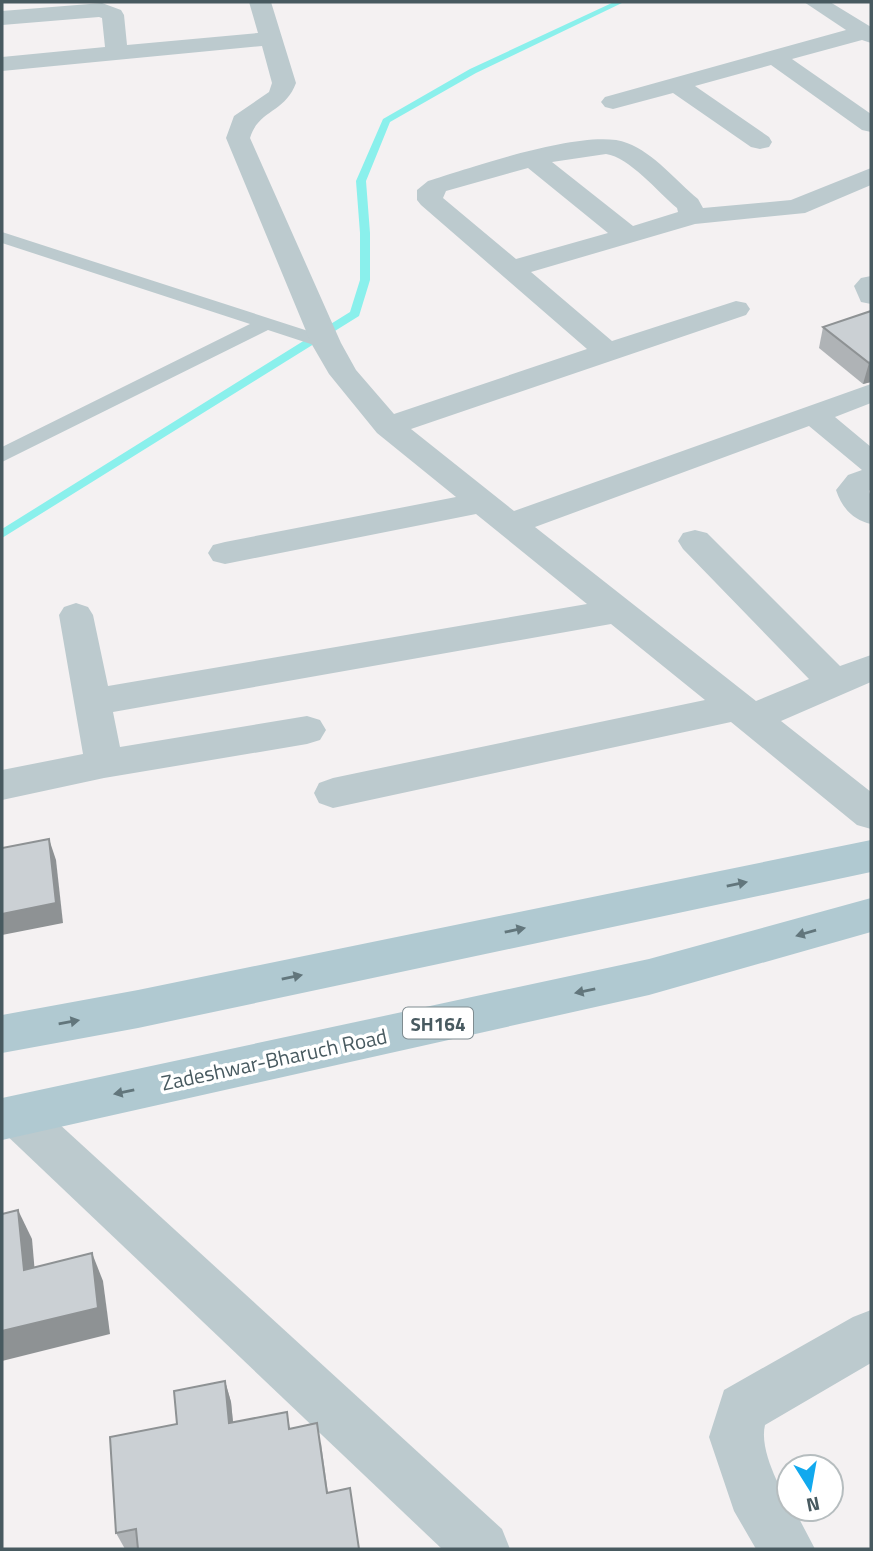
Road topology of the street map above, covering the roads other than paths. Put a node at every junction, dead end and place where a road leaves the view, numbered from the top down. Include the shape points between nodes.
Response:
1 (260, 2) edge
2 (849, 2) edge
3 (820, 5) edge
4 (2, 18) edge
5 (868, 34) edge
6 (271, 38) junction
7 (117, 53) junction
8 (774, 57) junction
9 (2, 64) edge
10 (676, 84) junction
11 (613, 102) dead end
12 (871, 125) edge
13 (760, 142) dead end
14 (533, 160) junction
15 (871, 176) edge
16 (688, 217) junction
17 (627, 235) junction
18 (2, 237) edge
19 (510, 270) junction
20 (871, 284) edge
21 (871, 296) edge
22 (736, 309) dead end
23 (266, 324) junction
24 (326, 343) junction
25 (608, 352) junction
26 (871, 393) edge
27 (813, 414) junction
28 (388, 426) junction
29 (2, 456) edge
30 (871, 463) edge
31 (871, 478) edge
32 (483, 502) junction
33 (871, 514) edge
34 (510, 524) junction
35 (695, 541) dead end
36 (225, 553) dead end
37 (618, 611) junction
38 (76, 615) dead end
39 (871, 668) edge
40 (835, 683) junction
41 (92, 702) junction
42 (744, 712) junction
43 (307, 730) dead end
44 (103, 764) junction
45 (2, 785) edge
46 (332, 793) dead end
47 (871, 814) edge
48 (871, 856) edge
49 (871, 915) edge
50 (2, 1034) edge
51 (10, 1117) edge
52 (871, 1335) edge
53 (482, 1549) edge
54 (787, 1549) edge

1 - 6 street
2 - 3 street
3 - 5 street
4 - 7 street via 102,10 113,15
5 - 8 street
6 - 7 street
6 - 24 street via 284,83 279,96 243,121 238,138
7 - 9 street
8 - 10 street
8 - 12 street
10 - 11 street
10 - 13 street
14 - 16 street via 600,145 618,147 689,205
14 - 17 street
14 - 19 street via 430,190 430,200
15 - 16 street via 796,208
16 - 17 street
17 - 19 street
18 - 23 lane
19 - 25 street
20 - 21 street
22 - 25 street
23 - 24 lane
23 - 29 lane
24 - 28 street via 344,374
25 - 28 street
26 - 27 street
27 - 30 street
27 - 34 street
28 - 32 street
31 - 33 street via 852,490 856,501
32 - 34 street
32 - 36 street
34 - 37 street
35 - 40 street
37 - 41 street
37 - 42 street
38 - 41 street
39 - 40 street
40 - 42 street
41 - 44 street
42 - 46 street
42 - 47 street
43 - 44 street
44 - 45 street
50 -> 48 main road
49 -> 51 main road, Zadeshwar-Bharuch Road / SH164 via 649,977
51 - 53 street
52 - 54 street via 743,1409 736,1437 749,1481

